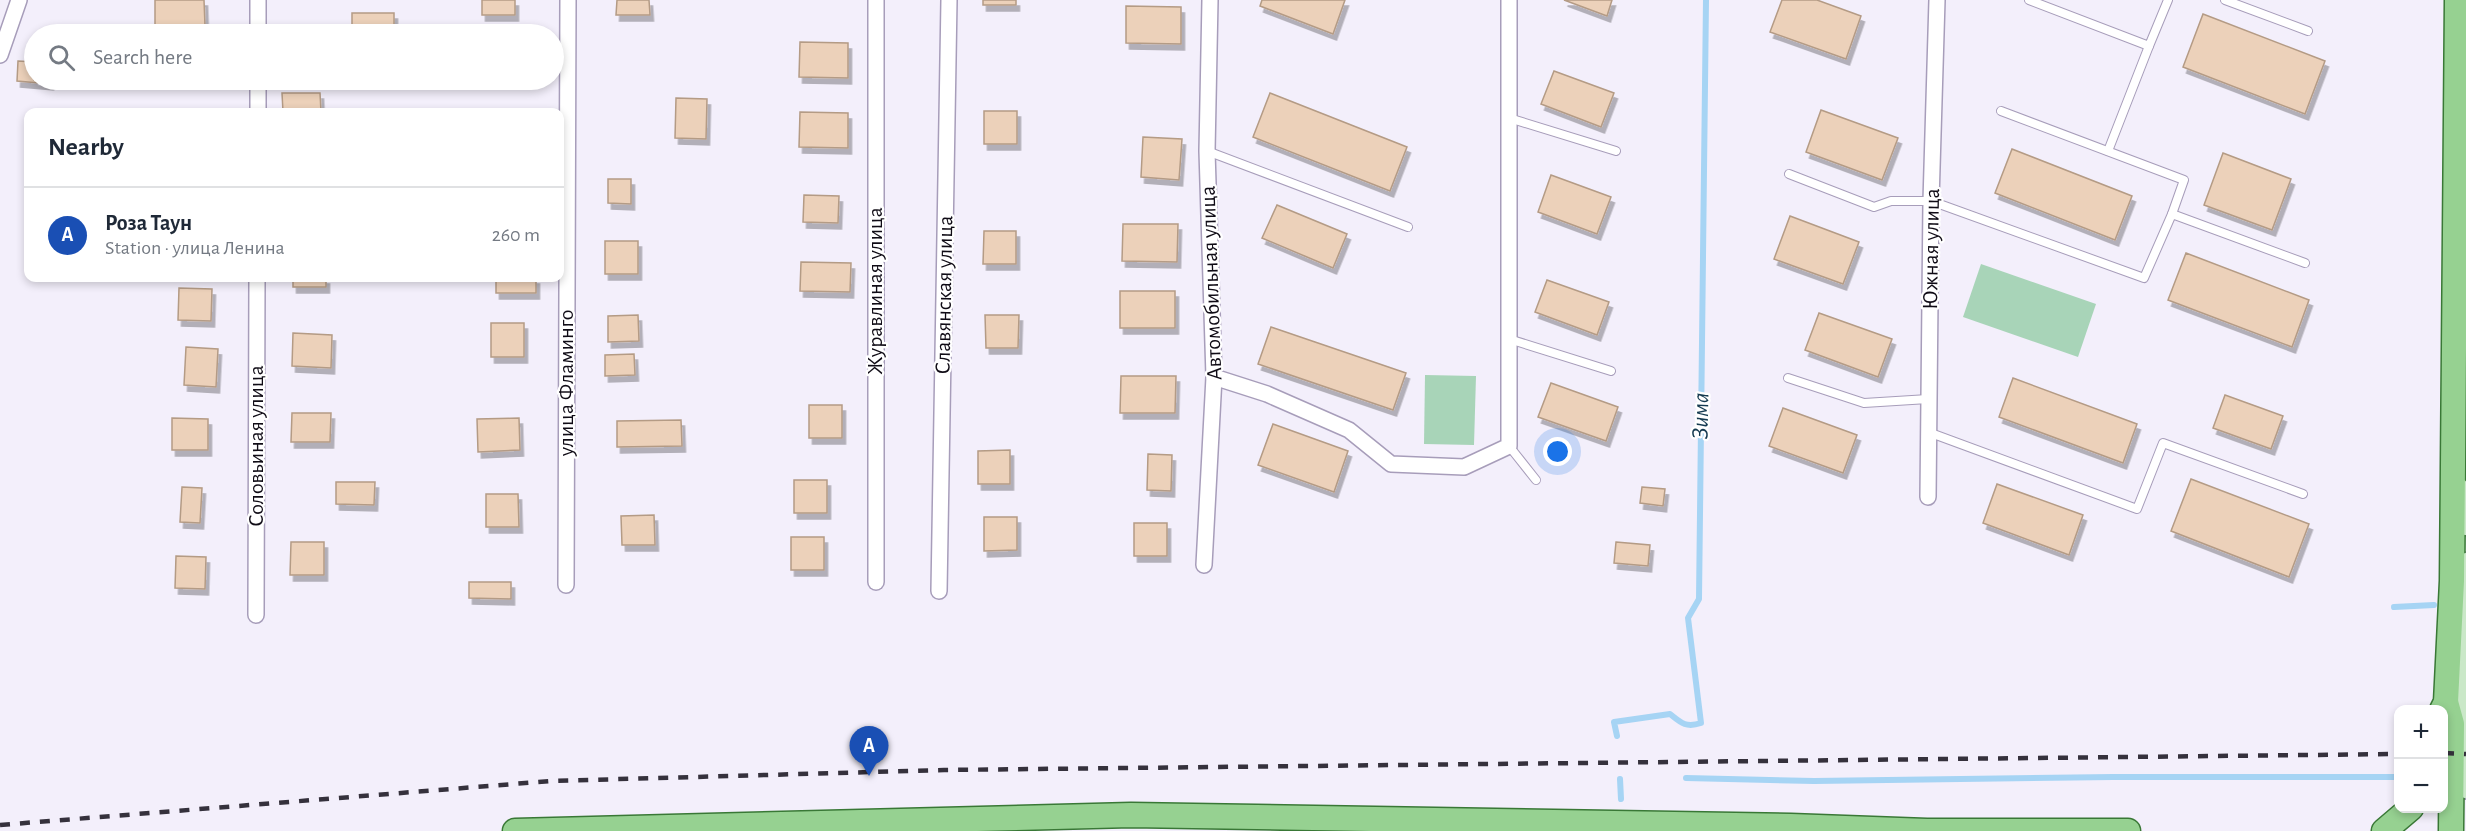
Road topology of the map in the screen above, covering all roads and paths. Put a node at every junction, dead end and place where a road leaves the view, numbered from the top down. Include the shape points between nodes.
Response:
1 (19, 0) edge
2 (258, 0) edge
3 (568, 0) edge
4 (876, 0) edge
5 (949, 0) edge
6 (1210, 0) edge
7 (1509, 0) edge
8 (1937, 0) edge
9 (2029, 0) edge
10 (2168, 0) edge
11 (2225, 0) edge
12 (2457, 0) edge
13 (258, 24) edge
14 (2308, 31) dead end
15 (2149, 46) junction
16 (0, 55) edge
17 (258, 90) edge
18 (258, 108) edge
19 (2001, 111) dead end
20 (1509, 118) junction
21 (1207, 151) junction
22 (1616, 151) dead end
23 (2108, 151) junction
24 (1789, 174) dead end
25 (1931, 201) junction
26 (2172, 214) junction
27 (1408, 227) dead end
28 (2305, 263) dead end
29 (257, 282) edge
30 (1509, 339) junction
31 (1611, 371) dead end
32 (1214, 377) junction
33 (1788, 378) dead end
34 (1928, 399) junction
35 (1928, 432) junction
36 (1509, 446) junction
37 (2453, 468) junction
38 (1536, 480) dead end
39 (2302, 494) dead end
40 (1928, 497) dead end
41 (2466, 524) edge
42 (2466, 564) edge
43 (1204, 565) dead end
44 (876, 582) dead end
45 (566, 585) dead end
46 (939, 591) dead end
47 (256, 615) dead end
48 (2444, 705) edge
49 (2448, 715) edge
50 (2466, 787) edge
51 (2405, 813) edge
52 (1698, 828) edge
53 (2073, 830) edge
54 (515, 831) edge
55 (1927, 831) edge
56 (2128, 831) edge
57 (2384, 831) edge
58 (2451, 831) edge

1 - 16 street
2 - 13 street
3 - 45 street, улица Фламинго
4 - 44 street, Журавлиная улица
5 - 46 street, Славянская улица
6 - 21 street, Автомобильная улица
7 - 20 street
8 - 25 street, Южная улица
9 - 15 lane
10 - 15 lane
11 - 14 lane
12 - 37 main road
15 - 23 lane
17 - 18 street
19 - 23 lane
20 - 22 lane
20 - 30 street
21 - 27 lane
21 - 32 street, Автомобильная улица
23 - 26 lane via 2184,180
24 - 25 lane via 1874,207 1891,201
25 - 26 lane via 2144,278
25 - 34 street, Южная улица
26 - 28 lane
29 - 47 street, Соловьиная улица
30 - 31 lane
30 - 36 street
32 - 36 street via 1267,394 1348,430 1391,464 1464,467
32 - 43 street, Автомобильная улица
33 - 34 lane via 1864,403
34 - 35 street, Южная улица
35 - 39 lane via 2137,508 2163,443
35 - 40 street, Южная улица
36 - 38 lane
37 - 41 main road
37 - 48 main road via 2452,596
42 - 50 main road via 2461,763
49 - 58 main road via 2452,724
51 - 57 main road
52 - 54 main road via 1129,819
52 - 55 main road
53 - 55 main road
53 - 56 main road

